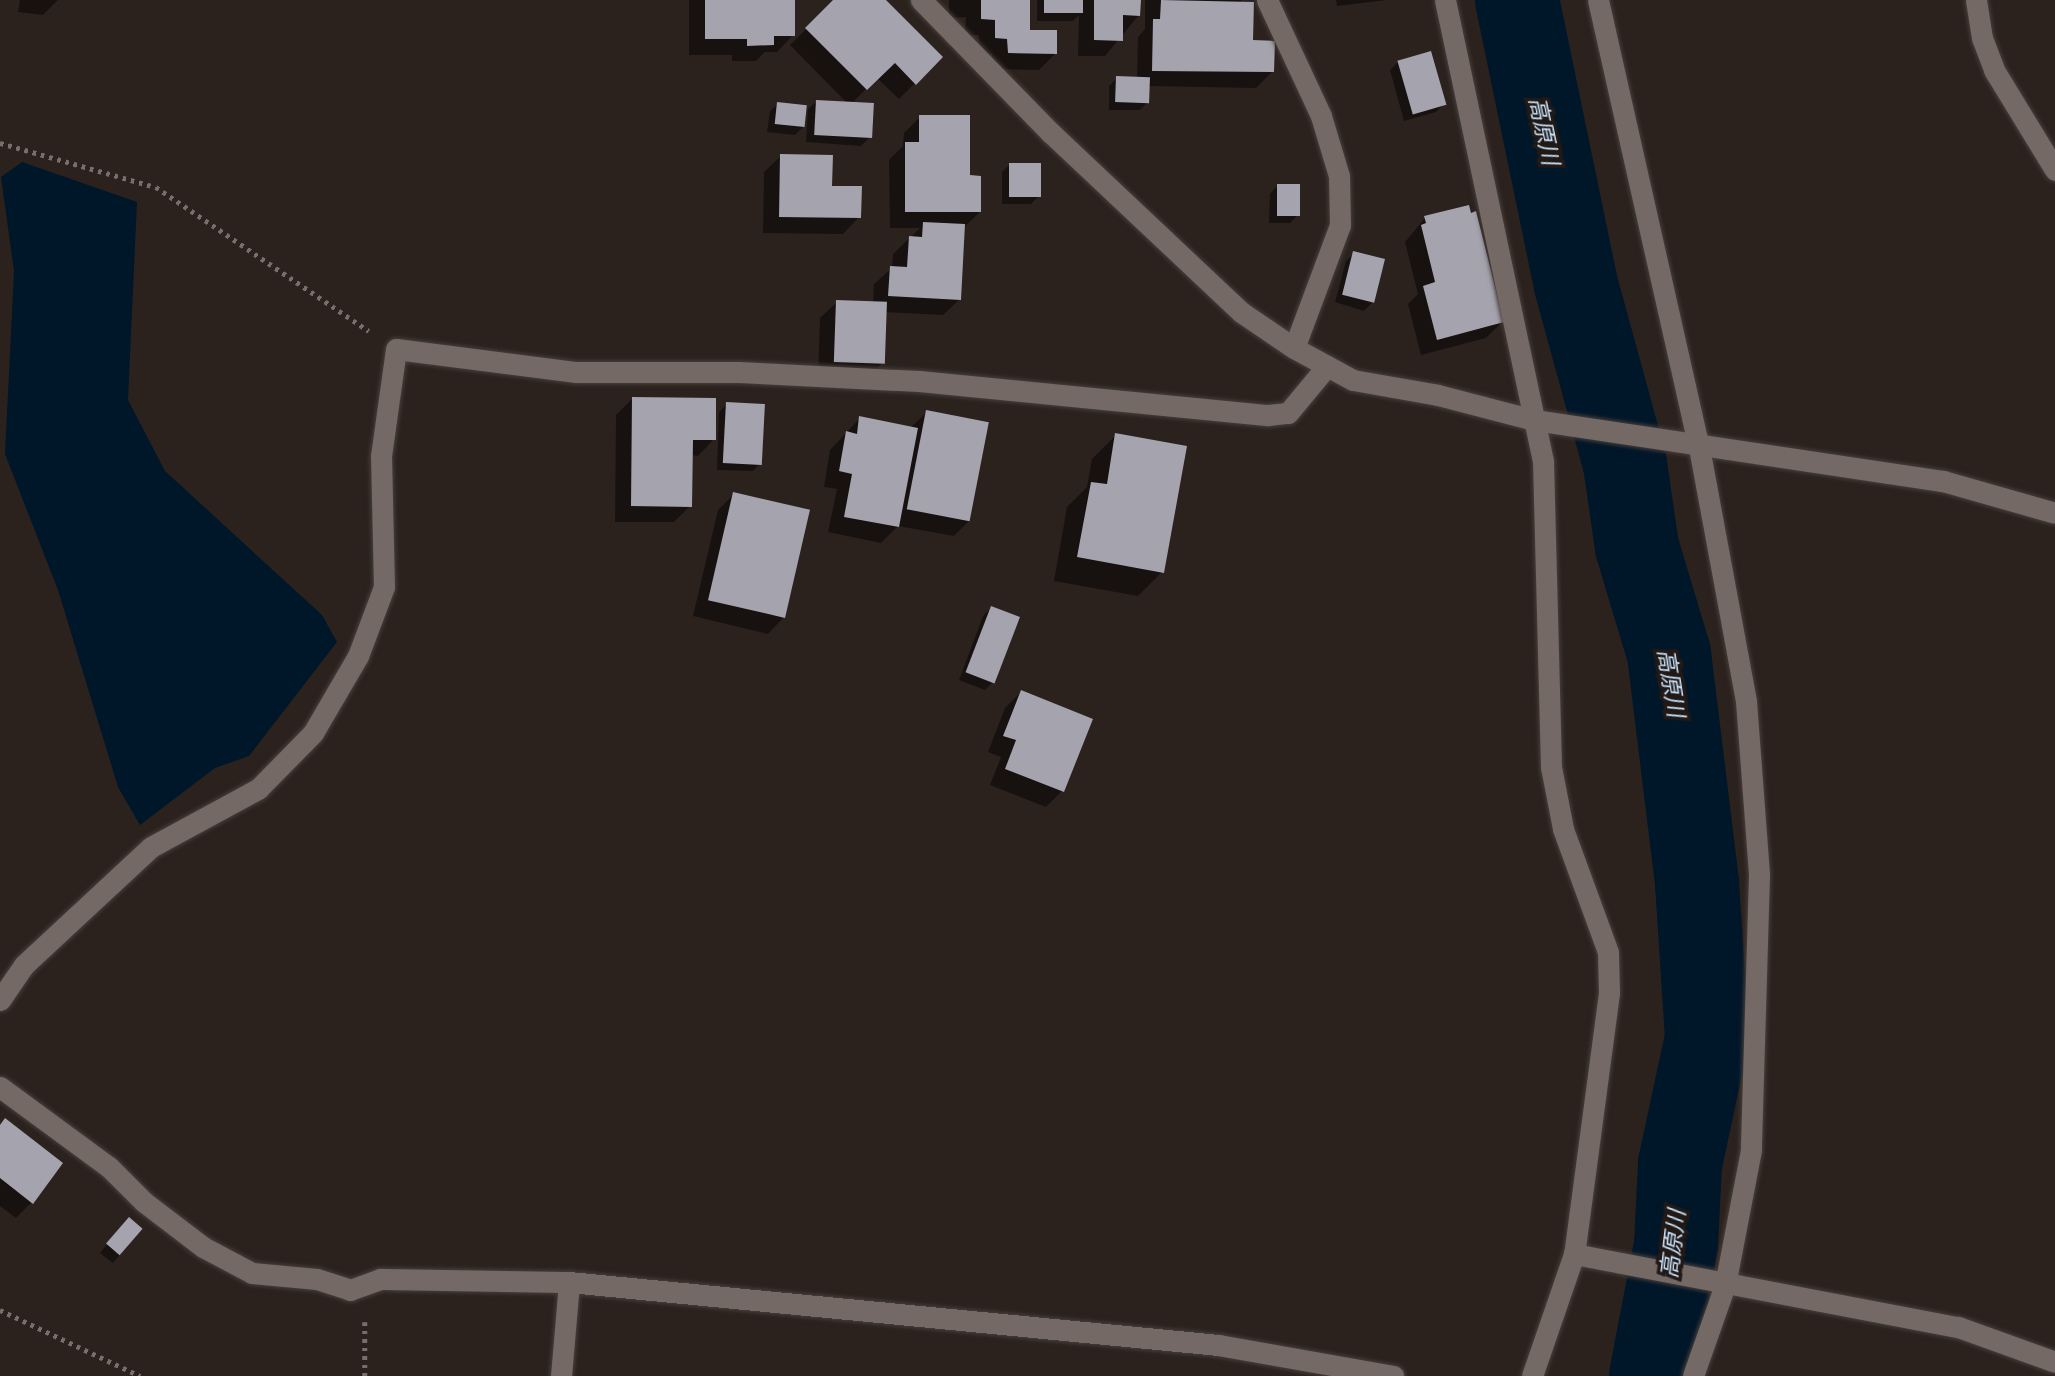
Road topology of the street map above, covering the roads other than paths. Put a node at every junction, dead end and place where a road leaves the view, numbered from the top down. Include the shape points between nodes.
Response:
1 (922, 0) edge
2 (1266, 0) edge
3 (1445, 0) edge
4 (1598, 0) edge
5 (1976, 0) edge
6 (2055, 170) edge
7 (1294, 348) junction
8 (1326, 366) junction
9 (1543, 421) junction
10 (1692, 441) junction
11 (2055, 513) edge
12 (0, 1000) edge
13 (0, 1087) edge
14 (1574, 1254) junction
15 (569, 1282) junction
16 (1725, 1285) junction
17 (2055, 1362) edge
18 (561, 1376) edge
19 (1393, 1376) edge
20 (1532, 1376) edge
21 (1693, 1376) edge

1 - 7 street via 1050,132 1241,313
2 - 7 street via 1321,116 1339,176 1340,225
3 - 9 street
4 - 10 street
5 - 6 street via 1994,70
7 - 8 street
8 - 9 street via 1353,380
8 - 12 street via 1288,413 1268,415 919,381 739,372 575,372 396,349 381,456 384,587 358,656 313,733 258,789 151,847 24,965
9 - 10 street
9 - 14 street via 1551,767 1563,829 1608,952 1609,993
10 - 11 street via 1943,481
10 - 16 street via 1746,701 1759,875 1751,1150
13 - 15 street via 109,1167 144,1202 203,1247 252,1273 317,1279 350,1290 380,1279
14 - 16 street
14 - 20 street
15 - 18 street
15 - 19 street via 1218,1345
16 - 17 street via 1958,1328
16 - 21 street

